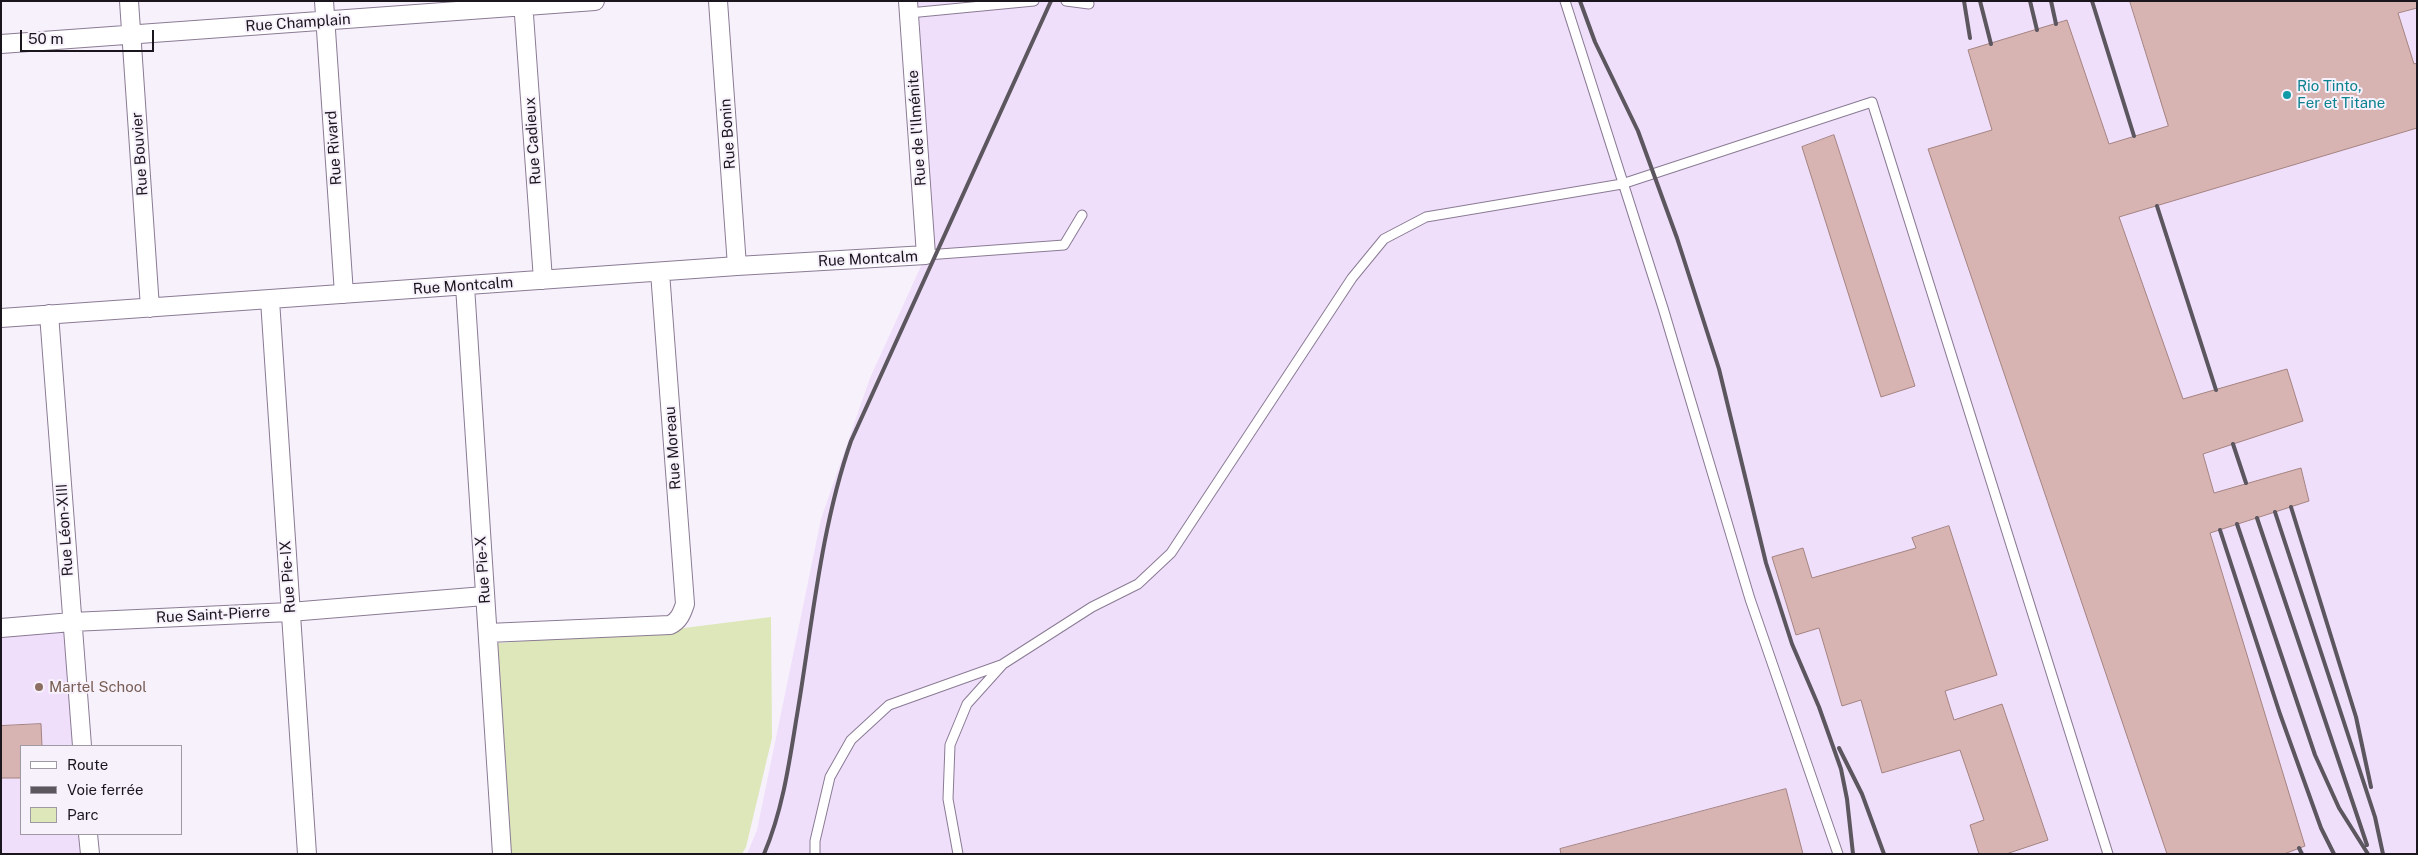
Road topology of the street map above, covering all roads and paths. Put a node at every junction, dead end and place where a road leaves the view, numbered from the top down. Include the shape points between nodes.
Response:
1 (129, 1) edge
2 (324, 1) edge
3 (595, 1) edge
4 (718, 1) edge
5 (1034, 1) edge
6 (1066, 1) edge
7 (1565, 1) edge
8 (523, 4) edge
9 (1088, 4) dead end
10 (909, 7) edge
11 (325, 21) junction
12 (132, 35) junction
13 (1, 44) edge
14 (1622, 184) junction
15 (1082, 216) dead end
16 (926, 255) junction
17 (738, 266) junction
18 (660, 272) junction
19 (543, 280) junction
20 (465, 286) junction
21 (344, 294) junction
22 (270, 300) junction
23 (150, 308) junction
24 (49, 314) junction
25 (1, 318) edge
26 (484, 596) junction
27 (290, 612) junction
28 (72, 622) junction
29 (1, 628) edge
30 (488, 633) junction
31 (1003, 664) junction
32 (82, 745) edge
33 (88, 835) edge
34 (90, 854) edge
35 (307, 854) edge
36 (502, 854) edge
37 (815, 854) edge
38 (958, 854) edge
39 (1838, 854) edge
40 (2108, 854) edge

1 - 12 street, Rue Bouvier
2 - 11 street, Rue Rivard
3 - 8 street, Rue Champlain
4 - 17 street, Rue Bonin
5 - 10 lane
6 - 9 lane
7 - 14 lane
8 - 11 street, Rue Champlain
8 - 19 street, Rue Cadieux
10 - 16 street, Rue de l'Ilménite
11 - 12 street, Rue Champlain
11 - 21 street, Rue Rivard
12 - 13 street, Rue Champlain
12 - 23 street, Rue Bouvier
14 - 31 lane via 1426,217 1384,239 1352,278 1171,553 1138,584 1092,607
14 - 39 lane via 1663,308 1750,599
14 - 40 lane via 1872,102
15 - 16 lane via 1064,245
16 - 17 street, Rue Montcalm
17 - 18 street, Rue Montcalm
18 - 19 street, Rue Montcalm
18 - 30 street, Rue Moreau via 684,604 676,623
19 - 20 street, Rue Montcalm
20 - 21 street, Rue Montcalm
20 - 26 street, Rue Pie-X
21 - 22 street, Rue Montcalm
22 - 23 street, Rue Montcalm
22 - 27 street, Rue Pie-IX
23 - 24 street, Rue Montcalm
24 - 25 street, Rue Montcalm
24 - 28 street, Rue Léon-XIII
26 - 27 street, Rue Saint-Pierre
26 - 30 street, Rue Pie-X
27 - 28 street, Rue Saint-Pierre
27 - 35 street, Rue Pie-IX
28 - 29 street, Rue Saint-Pierre
28 - 32 street, Rue Léon-XIII
30 - 36 street, Rue Pie-X
31 - 37 lane via 889,705 850,740 830,777
31 - 38 lane via 967,704 950,745 948,799
33 - 34 street

